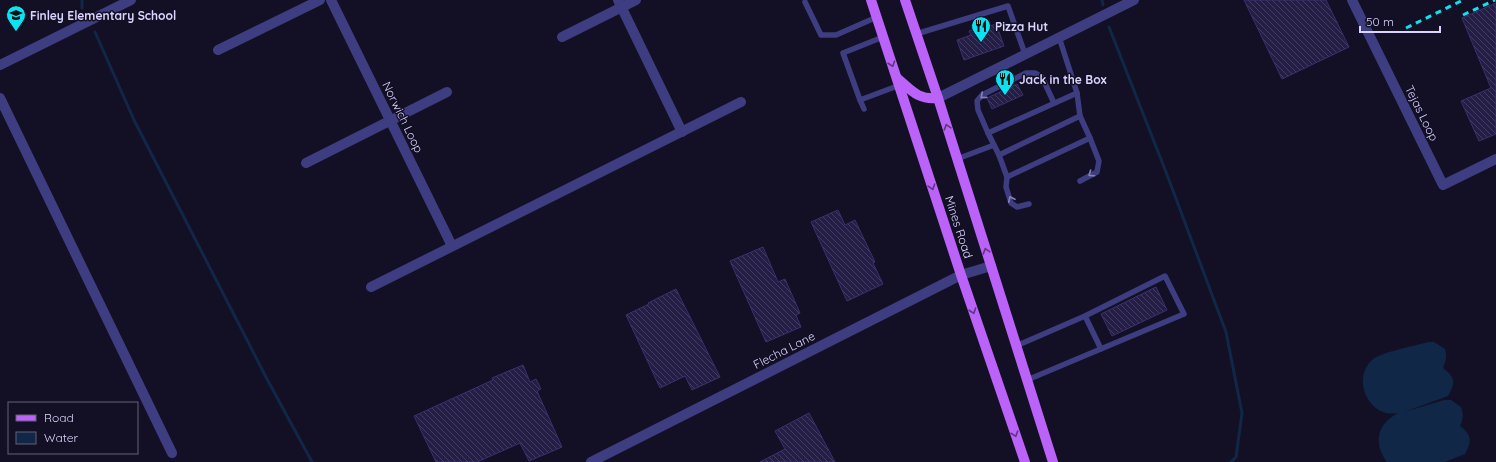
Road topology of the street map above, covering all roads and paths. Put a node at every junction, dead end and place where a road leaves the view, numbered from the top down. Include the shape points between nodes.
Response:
1 (131, 0) edge
2 (320, 0) edge
3 (331, 0) edge
4 (636, 0) edge
5 (871, 0) edge
6 (905, 0) edge
7 (1134, 0) edge
8 (1352, 0) edge
9 (805, 2) dead end
10 (620, 4) edge
11 (876, 17) junction
12 (916, 34) junction
13 (562, 37) dead end
14 (883, 37) junction
15 (1059, 37) junction
16 (218, 50) dead end
17 (1025, 54) junction
18 (0, 65) edge
19 (898, 82) junction
20 (447, 92) dead end
21 (1077, 93) junction
22 (0, 98) edge
23 (938, 98) junction
24 (860, 100) junction
25 (741, 102) dead end
26 (1054, 103) junction
27 (864, 109) dead end
28 (1080, 116) junction
29 (390, 120) junction
30 (682, 132) junction
31 (988, 133) junction
32 (1090, 138) junction
33 (994, 145) junction
34 (999, 155) junction
35 (957, 159) junction
36 (1496, 159) edge
37 (306, 163) dead end
38 (1007, 177) junction
39 (1080, 181) dead end
40 (1028, 204) dead end
41 (452, 246) junction
42 (991, 266) junction
43 (961, 275) junction
44 (371, 287) dead end
45 (1085, 316) junction
46 (1016, 346) junction
47 (1101, 349) junction
48 (1027, 380) junction
49 (172, 453) dead end
50 (591, 462) edge
51 (1025, 462) edge
52 (1053, 462) edge

1 - 18 street
2 - 16 street
3 - 29 street, Norwich Loop
4 - 10 street
5 - 11 main road, Mines Road
6 - 12 main road, Mines Road
7 - 15 street
8 - 36 street, Tejas Loop via 1443,185
9 - 11 lane via 821,35 836,35
10 - 13 street
10 - 30 street
11 - 14 main road, Mines Road
12 - 17 lane via 1008,6
12 - 23 main road, Mines Road
14 -> 19 main road, Mines Road
14 - 24 lane via 843,53
15 - 17 street
15 - 21 lane
17 - 23 street
19 - 23 main road via 926,99
19 - 24 lane
19 -> 43 main road, Mines Road
20 - 29 street
21 - 26 lane
21 - 28 lane
22 - 49 street
35 -> 23 main road, Mines Road
24 - 27 lane
25 - 30 street
26 - 31 lane
26 -> 31 lane via 1042,77 1035,73 1026,73 982,95 977,101
28 - 32 lane
28 - 34 lane
29 - 37 street
29 - 41 street, Norwich Loop
30 - 41 street
31 - 33 lane
32 - 38 lane
32 -> 39 lane via 1099,161 1097,172
33 - 34 lane
33 - 35 lane
34 - 38 lane
42 -> 35 main road, Mines Road
40 -> 38 lane via 1017,207 1011,203 1006,187
41 - 44 street
42 - 43 street, Flecha Lane
42 - 46 main road, Mines Road
43 - 50 street, Flecha Lane
43 -> 51 main road, Mines Road
45 - 46 lane
45 - 47 lane
45 - 47 lane via 1165,276 1184,314
46 - 48 main road, Mines Road
47 - 48 lane
48 - 52 main road, Mines Road

